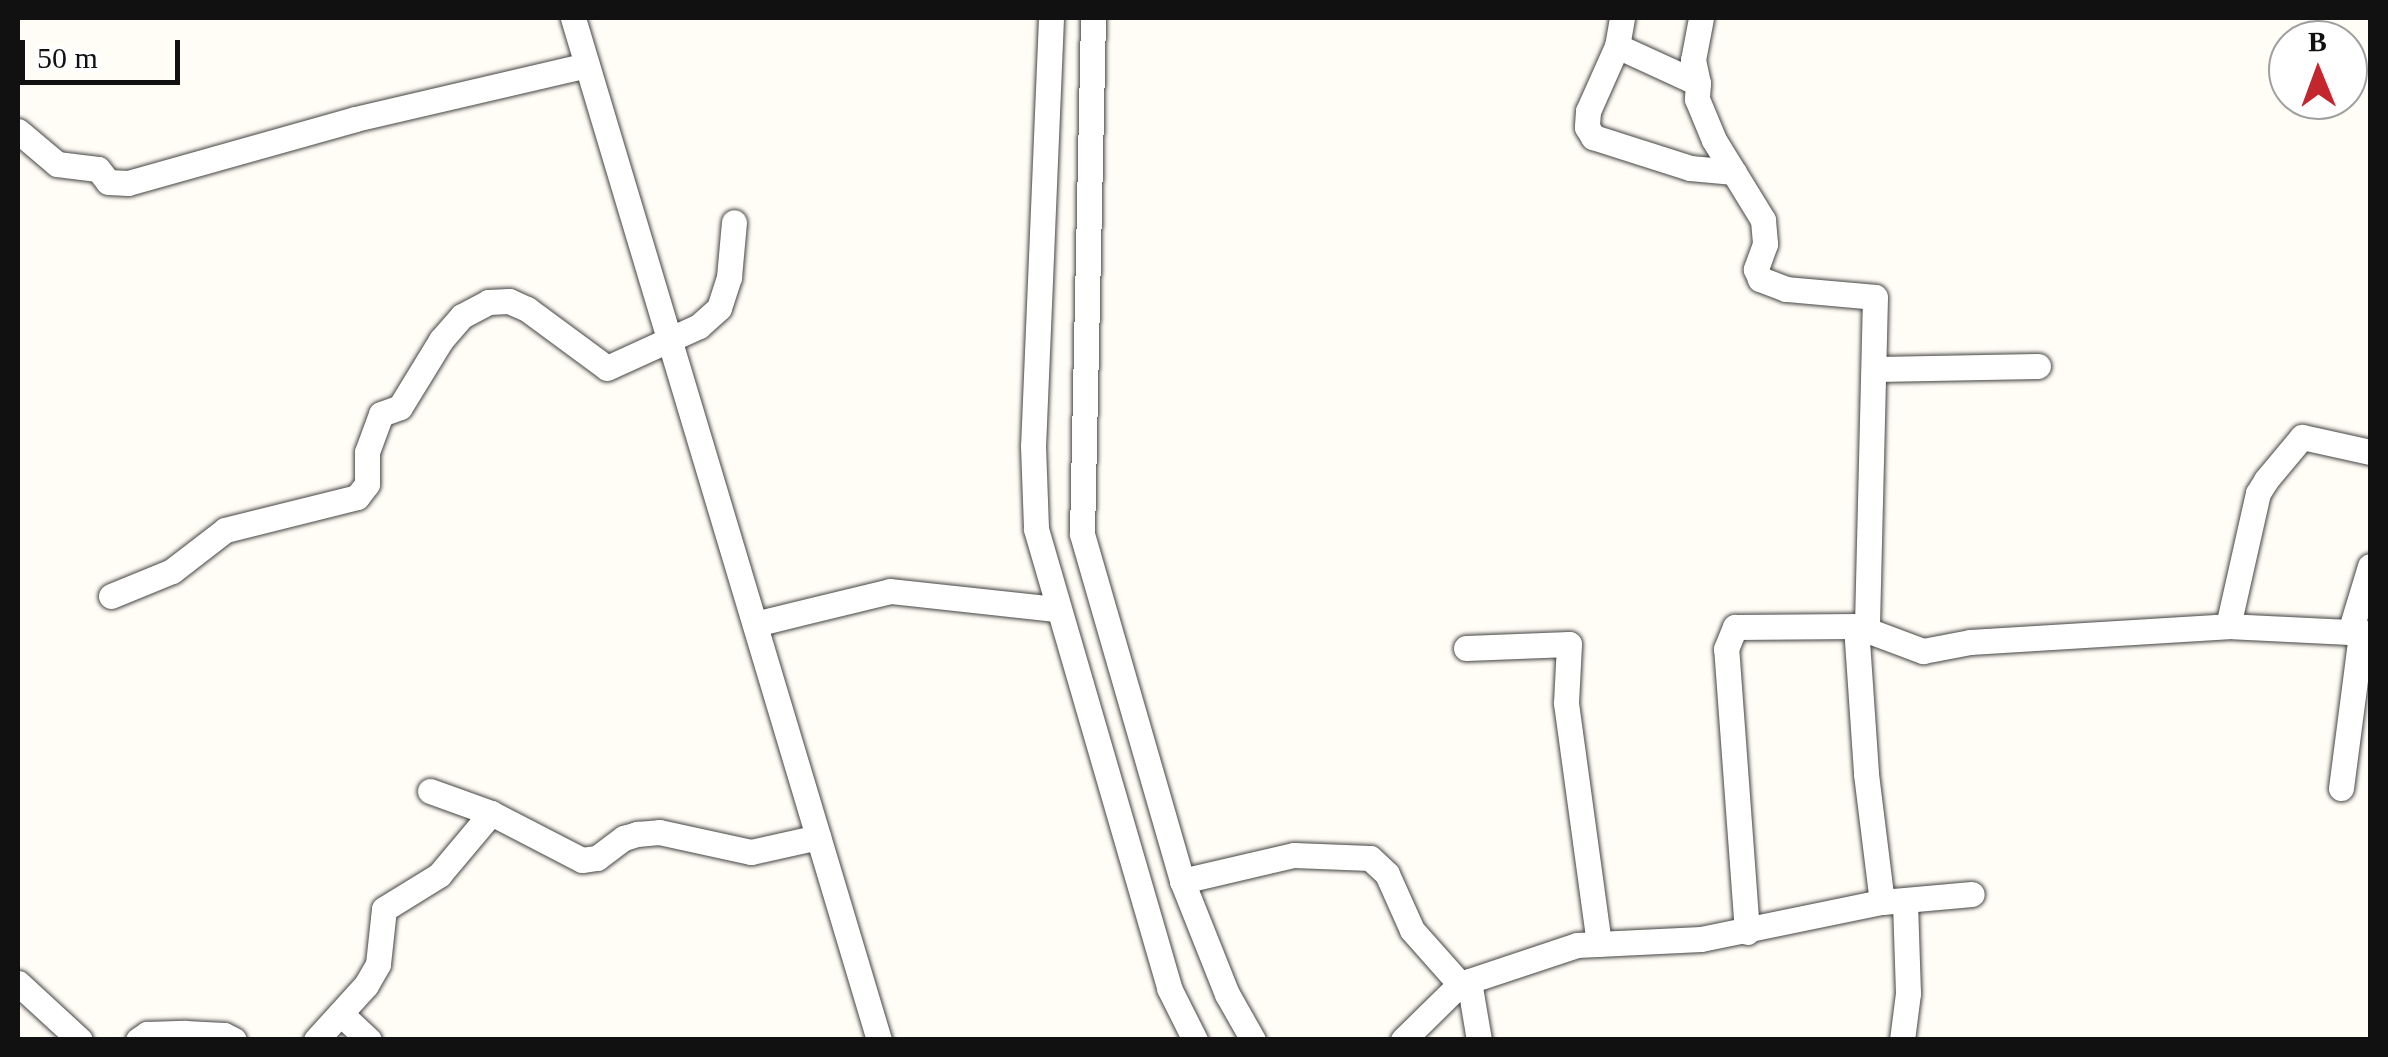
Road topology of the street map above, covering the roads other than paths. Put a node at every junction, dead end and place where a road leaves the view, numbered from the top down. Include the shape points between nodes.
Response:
1 (573, 18) edge
2 (1051, 18) edge
3 (1092, 18) edge
4 (1622, 18) edge
5 (1701, 18) edge
6 (1617, 46) junction
7 (587, 65) junction
8 (1698, 83) junction
9 (18, 132) edge
10 (1734, 172) junction
11 (734, 222) dead end
12 (669, 342) junction
13 (2038, 366) dead end
14 (1876, 368) junction
15 (2370, 452) edge
16 (1082, 534) junction
17 (1040, 543) junction
18 (2370, 566) edge
19 (112, 596) dead end
20 (1057, 609) junction
21 (755, 624) junction
22 (2228, 626) junction
23 (1862, 627) junction
24 (2360, 633) edge
25 (1466, 648) dead end
26 (2341, 788) dead end
27 (430, 791) dead end
28 (491, 814) junction
29 (818, 837) junction
30 (1182, 882) junction
31 (1972, 894) dead end
32 (1894, 902) junction
33 (1747, 932) junction
34 (1599, 944) junction
35 (18, 982) edge
36 (1464, 983) junction
37 (341, 1014) junction
38 (80, 1040) edge
39 (138, 1040) edge
40 (234, 1040) edge
41 (316, 1040) edge
42 (369, 1040) edge
43 (879, 1040) edge
44 (1195, 1040) edge
45 (1254, 1040) edge
46 (1402, 1040) edge
47 (1480, 1040) edge
48 (1902, 1040) edge

1 - 7 street
2 - 17 street via 1034,446
3 - 16 street
4 - 6 street
5 - 8 street via 1693,60
6 - 8 street
6 - 10 street via 1588,111 1593,138 1690,168
7 - 9 street via 355,119 128,183 108,182 98,169 57,164
7 - 12 street
8 - 10 street via 1702,114
10 - 14 street via 1766,230 1756,269 1760,279 1786,289 1875,296
11 - 12 street via 719,308
12 - 19 street via 606,368 527,309 509,300 488,302 462,316 400,407 381,414 368,452 367,484 357,497 225,530 172,570
12 - 21 street
13 - 14 street
14 - 23 street
15 - 22 street via 2302,436 2266,480
16 - 17 street
16 - 30 street
17 - 20 street
18 - 24 street
20 - 21 street via 890,590
20 - 44 street via 1169,988
21 - 29 street
22 - 23 street via 1970,642 1923,651
22 - 24 street
23 - 32 street via 1866,774
23 - 33 street via 1747,625 1728,634
24 - 26 street
25 - 34 street via 1569,644 1566,703
27 - 28 street
28 - 29 street via 582,860 637,834 659,832 750,852
28 - 37 street via 439,875 384,909 378,964
29 - 43 street
30 - 36 street via 1294,855 1370,858 1387,874 1412,930
30 - 45 street via 1227,994
31 - 32 street
32 - 33 street
32 - 48 street via 1908,992
33 - 34 street
34 - 36 street via 1549,953
35 - 38 street
36 - 46 street
36 - 47 street
37 - 41 street
37 - 42 street
39 - 40 street via 185,1033

